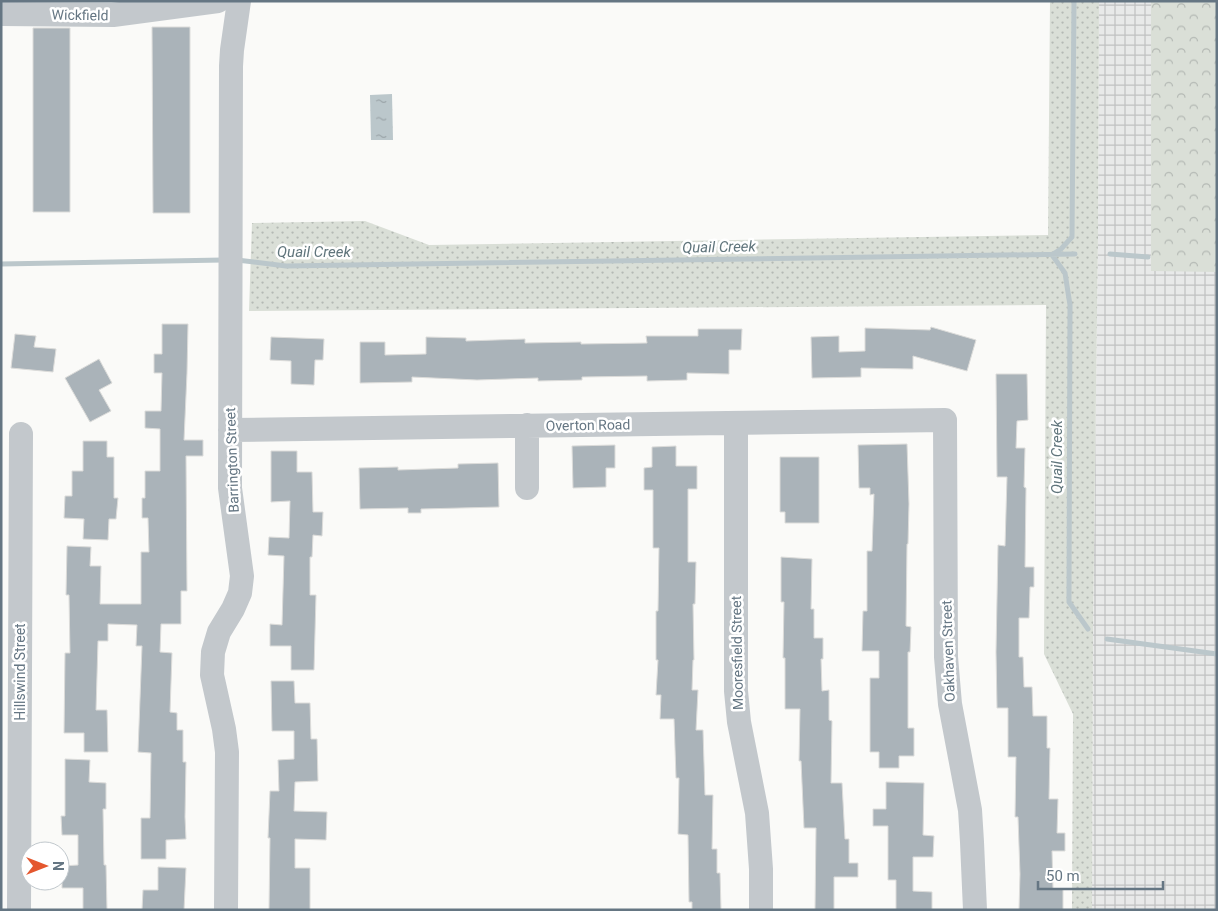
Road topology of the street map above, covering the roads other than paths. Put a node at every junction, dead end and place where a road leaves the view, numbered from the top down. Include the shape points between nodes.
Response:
1 (218, 1) edge
2 (239, 1) edge
3 (1, 14) edge
4 (946, 420) joint
5 (736, 423) junction
6 (526, 425) junction
7 (230, 430) junction
8 (21, 434) dead end
9 (526, 488) dead end
10 (19, 910) edge
11 (226, 910) edge
12 (761, 910) edge
13 (974, 910) edge

1 - 3 street, Wickfield via 113,15
2 - 7 street, Barrington Street via 231,66
4 - 5 street, Overton Road
4 - 13 street, Oakhaven Street via 946,657 950,704 970,810
5 - 6 street, Overton Road
5 - 12 street, Mooresfield Street via 736,690 757,813
6 - 7 street, Overton Road
6 - 9 street
7 - 11 street, Barrington Street via 230,488 242,576 240,593 219,632 213,652 212,675 227,752
8 - 10 street, Hillswind Street

